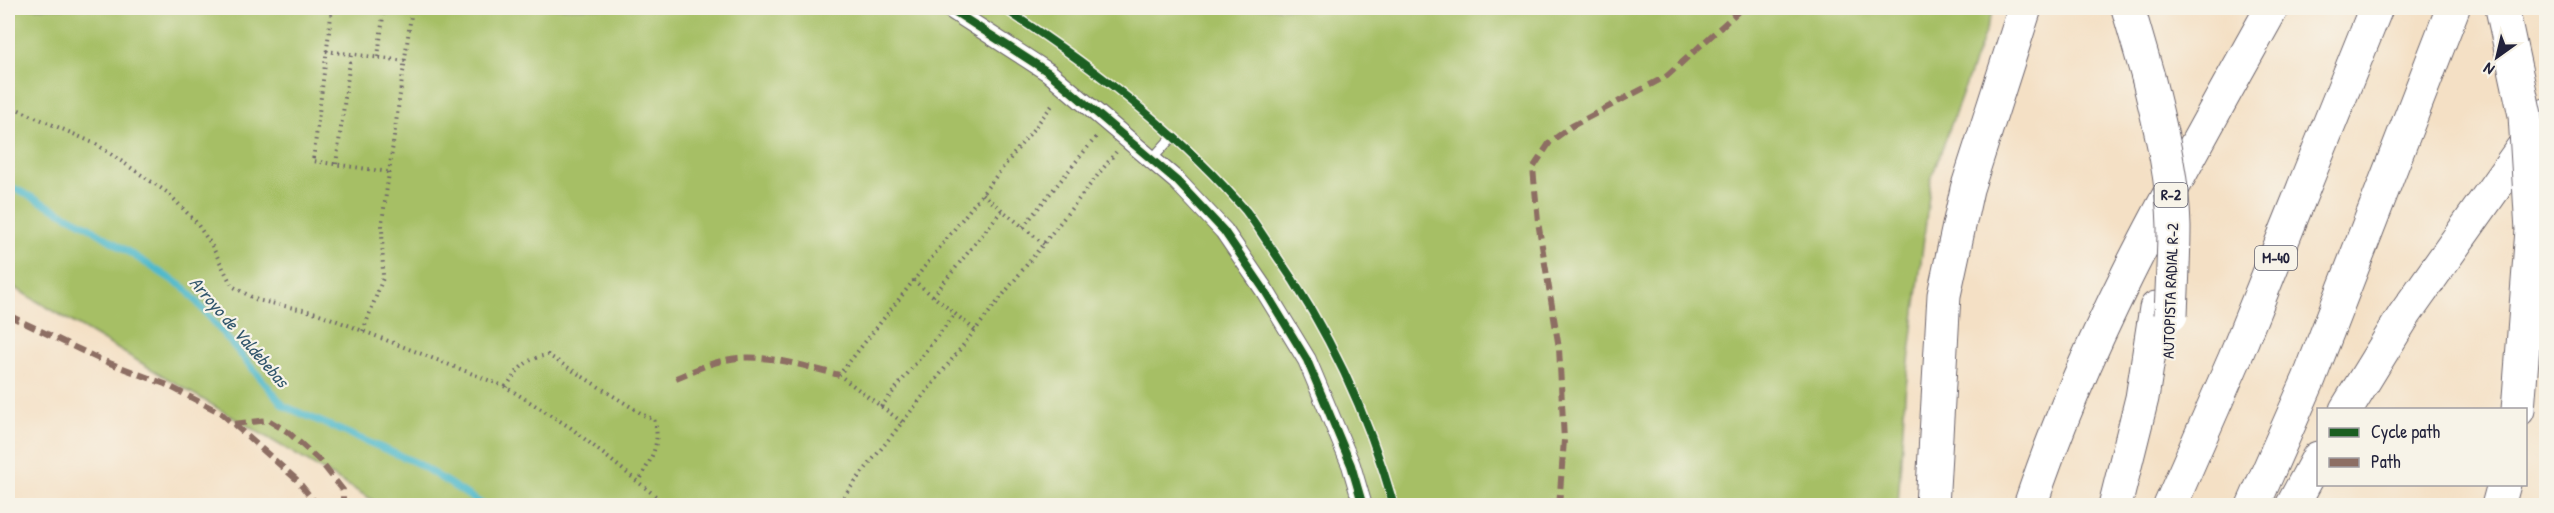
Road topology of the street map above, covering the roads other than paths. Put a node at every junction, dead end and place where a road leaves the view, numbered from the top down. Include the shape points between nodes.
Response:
1 (949, 8) edge
2 (2128, 8) edge
3 (2272, 8) edge
4 (2376, 8) edge
5 (2453, 8) edge
6 (2502, 8) edge
7 (2023, 13) edge
8 (2547, 115) edge
9 (1172, 137) dead end
10 (1152, 159) junction
11 (2164, 311) junction
12 (2347, 408) edge
13 (2518, 408) edge
14 (2317, 462) edge
15 (2503, 486) edge
16 (1363, 506) edge
17 (1932, 506) edge
18 (2030, 506) edge
19 (2115, 506) edge
20 (2136, 506) edge
21 (2170, 506) edge
22 (2253, 506) edge
23 (2292, 506) edge
24 (2498, 506) edge

1 - 10 street via 1048,72
2 - 11 highway, AUTOPISTA RADIAL R-2 / R-2, bridge via 2165,148 2170,184 2174,227
3 - 18 highway via 2187,160 2113,307 2076,386
4 - 21 highway, M-40 via 2235,358
5 - 22 highway via 2309,379
6 - 13 highway, bridge via 2525,115 2532,230
7 - 17 highway via 1967,189 1944,295
8 - 12 highway via 2405,314
9 - 10 lane
10 - 16 street via 1224,231 1307,360 1351,465
11 - 19 highway
11 - 20 highway, AUTOPISTA RADIAL R-2 / R-2 via 2168,357
14 - 23 highway
15 - 24 highway

